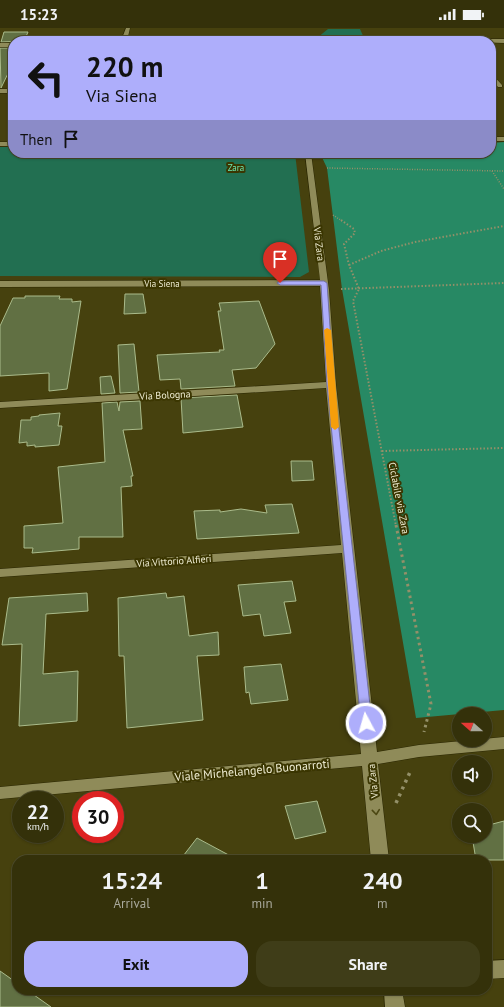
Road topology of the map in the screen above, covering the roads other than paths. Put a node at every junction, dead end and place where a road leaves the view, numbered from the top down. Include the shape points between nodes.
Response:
1 (309, 158) edge
2 (0, 284) edge
3 (324, 286) junction
4 (330, 385) junction
5 (0, 404) edge
6 (347, 549) junction
7 (0, 573) edge
8 (504, 743) edge
9 (370, 760) junction
10 (0, 793) edge
11 (380, 855) edge
12 (504, 969) edge
13 (492, 970) edge
14 (394, 995) edge
15 (395, 1007) edge

1 - 3 street, Via Zara
2 - 3 street, Via Siena
3 - 4 street, Via Zara
4 - 5 street, Via Bologna
4 - 6 street, Via Zara
6 - 7 street, Via Vittorio Alfieri
6 - 9 street, Via Zara
8 - 9 street, Viale Michelangelo Buonarroti via 419,751
9 - 10 street, Viale Michelangelo Buonarroti
9 -> 11 street, Via Zara
12 - 13 street
14 - 15 street

